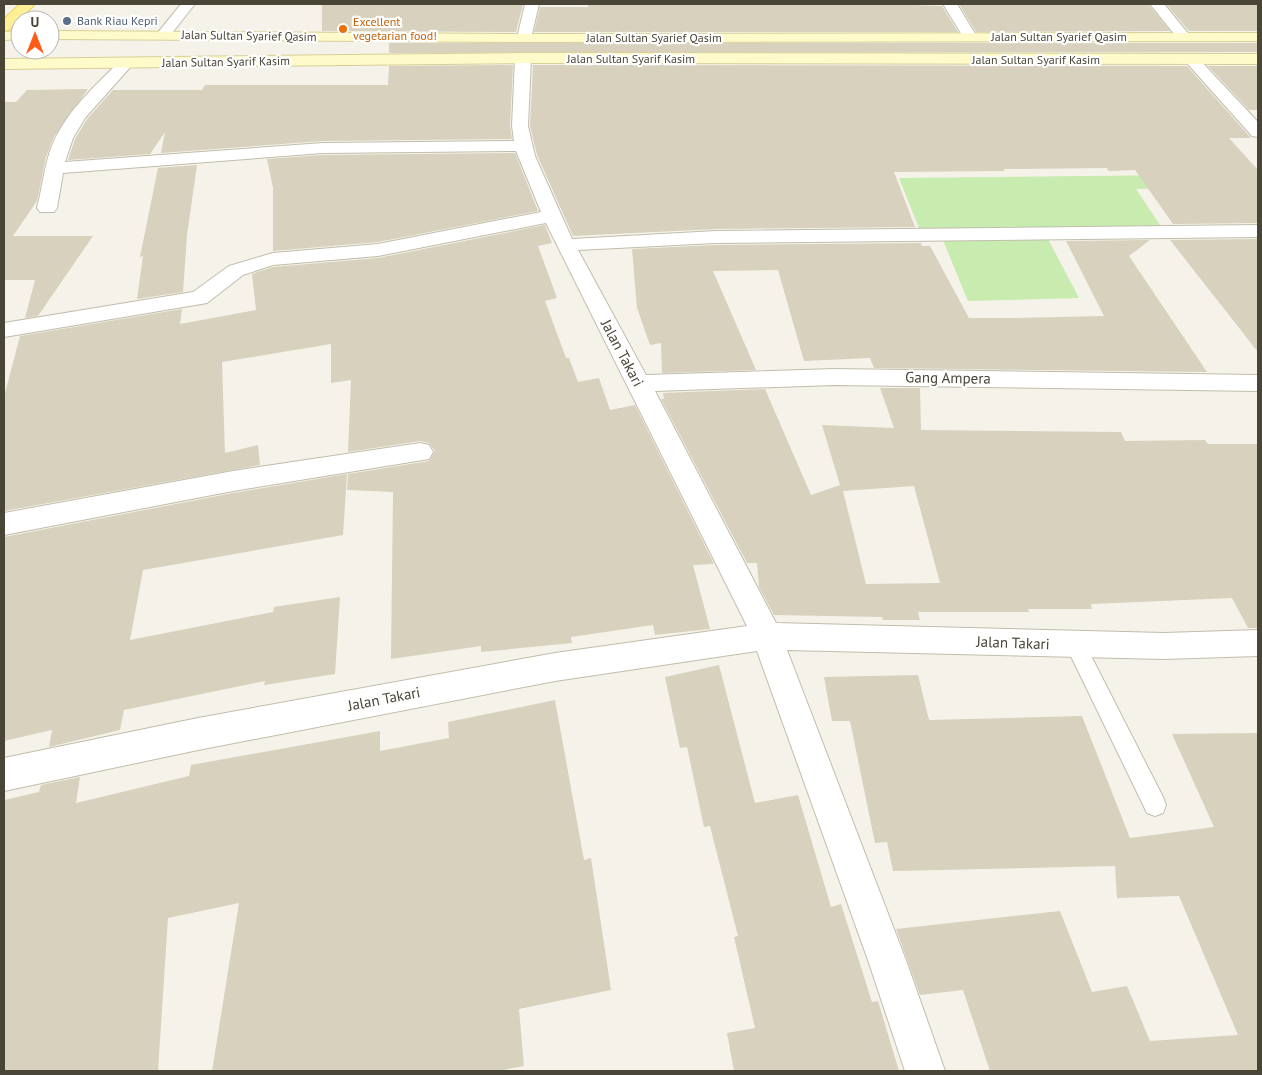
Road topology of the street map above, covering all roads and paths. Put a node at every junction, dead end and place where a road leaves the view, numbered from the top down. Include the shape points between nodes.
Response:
1 (28, 4) edge
2 (188, 4) edge
3 (532, 4) edge
4 (950, 4) edge
5 (1157, 4) edge
6 (4, 27) edge
7 (60, 35) edge
8 (163, 35) junction
9 (934, 37) junction
10 (970, 37) junction
11 (1184, 37) junction
12 (1258, 37) edge
13 (524, 48) junction
14 (1191, 59) junction
15 (1258, 59) edge
16 (945, 60) junction
17 (126, 63) junction
18 (4, 64) edge
19 (1258, 132) edge
20 (523, 146) junction
21 (56, 168) junction
22 (47, 208) dead end
23 (551, 216) junction
24 (1258, 231) edge
25 (565, 245) junction
26 (4, 330) edge
27 (1258, 382) edge
28 (639, 383) junction
29 (420, 452) dead end
30 (4, 524) edge
31 (767, 636) junction
32 (1258, 643) edge
33 (1075, 644) junction
34 (4, 774) edge
35 (1155, 805) dead end
36 (925, 1071) edge

1 - 6 main road
2 - 8 street
3 - 13 street, Jalan Takari
4 - 10 street
5 - 11 street
7 - 8 street, Jalan Sultan Syarief Qasim
8 - 13 street, Jalan Sultan Syarief Qasim
9 - 10 street, Jalan Sultan Syarief Qasim
9 - 13 street, Jalan Sultan Syarief Qasim
9 - 16 street
10 - 11 street, Jalan Sultan Syarief Qasim
11 - 12 street, Jalan Sultan Syarief Qasim
13 - 16 street, Jalan Sultan Syarif Kasim
13 - 17 street, Jalan Sultan Syarif Kasim
13 - 20 street, Jalan Takari via 520,126
14 - 15 street, Jalan Sultan Syarif Kasim
14 - 16 street, Jalan Sultan Syarif Kasim
14 - 19 street
17 - 18 street, Jalan Sultan Syarif Kasim
17 - 21 street via 88,103 73,125 59,151
20 - 21 street via 324,148
20 - 23 street, Jalan Takari
21 - 22 street
23 - 25 street, Jalan Takari
23 - 26 street via 378,250 263,262 227,275 213,289 190,300
24 - 25 street via 716,237
25 - 28 street, Jalan Takari
27 - 28 street, Gang Ampera via 834,377
28 - 31 street, Jalan Takari
29 - 30 street via 233,481
31 - 33 street, Jalan Takari
31 - 34 street, Jalan Takari via 555,667
31 - 36 street, Jalan Takari
32 - 33 street, Jalan Takari
33 - 35 lane

